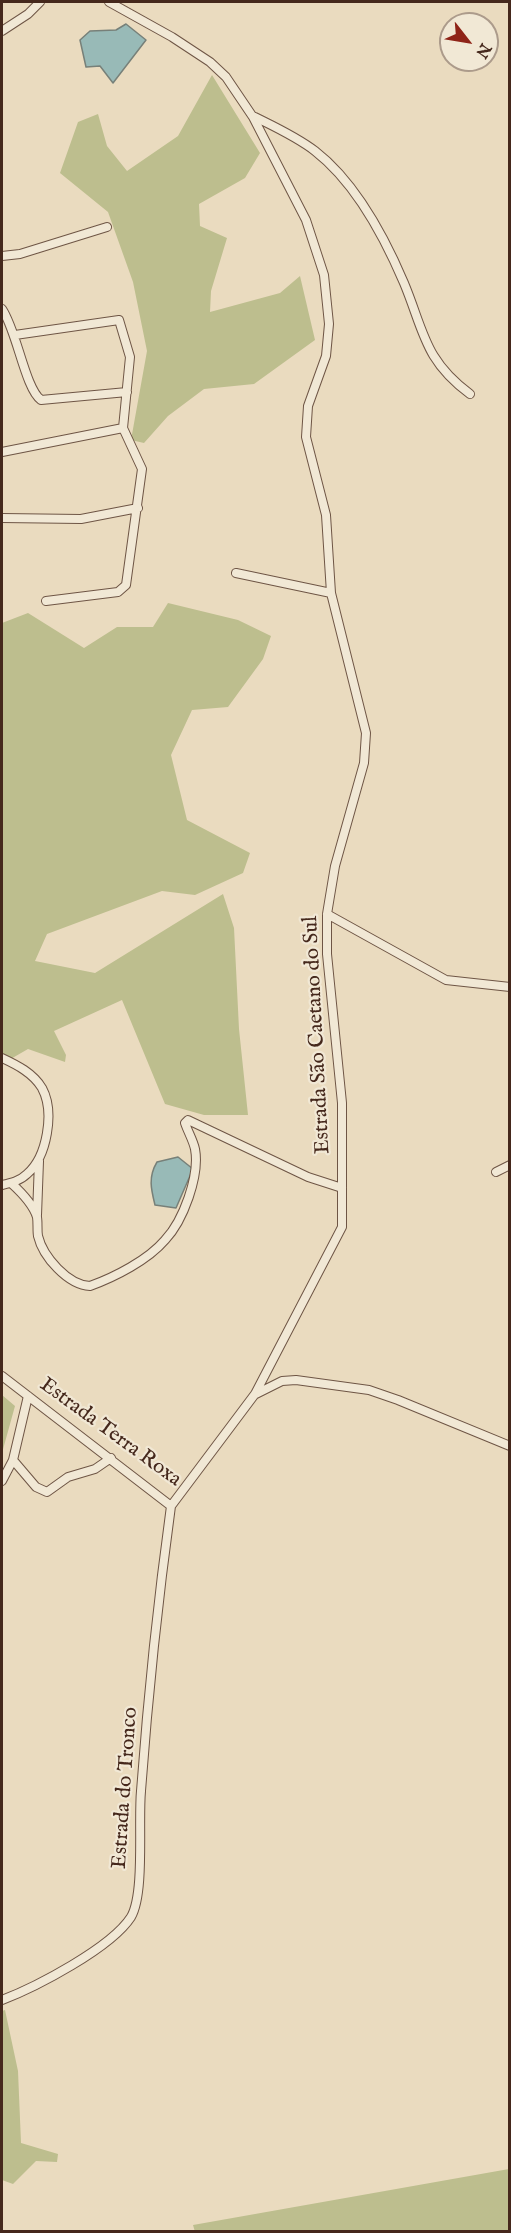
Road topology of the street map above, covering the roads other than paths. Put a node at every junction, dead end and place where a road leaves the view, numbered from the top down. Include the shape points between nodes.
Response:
1 (40, 2) edge
2 (109, 2) edge
3 (2, 31) edge
4 (254, 117) junction
5 (106, 227) dead end
6 (2, 256) edge
7 (2, 309) edge
8 (15, 335) junction
9 (127, 392) junction
10 (470, 394) dead end
11 (123, 428) junction
12 (2, 452) edge
13 (138, 508) junction
14 (2, 518) edge
15 (236, 573) dead end
16 (331, 593) junction
17 (46, 601) dead end
18 (327, 914) junction
19 (510, 987) edge
20 (2, 1058) edge
21 (39, 1159) junction
22 (510, 1165) edge
23 (496, 1172) dead end
24 (12, 1183) junction
25 (2, 1185) edge
26 (342, 1188) junction
27 (37, 1216) junction
28 (2, 1376) edge
29 (255, 1394) junction
30 (28, 1396) junction
31 (510, 1446) edge
32 (111, 1458) junction
33 (13, 1460) junction
34 (2, 1481) edge
35 (171, 1506) junction
36 (2, 2000) edge

1 - 3 street
2 - 4 street, Estrada São Caetano do Sul via 210,62 226,77
4 - 10 street via 307,146 338,171 365,210 404,282 431,354 443,372
4 - 16 street, Estrada São Caetano do Sul via 306,220 324,275 328,344 305,422 308,452 326,515
5 - 6 street
7 - 8 street
8 - 9 street via 32,388 41,400
8 - 9 street via 119,320 130,357
9 - 11 street
11 - 12 street
11 - 13 street via 142,469
13 - 14 street via 81,519
13 - 17 street via 123,589
15 - 16 street
16 - 18 street, Estrada São Caetano do Sul via 359,699 367,747 335,866
18 - 19 street via 446,980
18 - 26 street, Estrada São Caetano do Sul via 327,954 342,1091
20 - 21 street via 28,1072 44,1094 47,1125
21 - 24 street via 25,1176
21 - 27 street
22 - 23 street
24 - 25 street
24 - 27 street
26 - 27 street via 308,1177 188,1120 185,1123 195,1150 195,1179 166,1240 152,1252 101,1282 82,1285 61,1271 43,1249
26 - 29 street, Estrada São Caetano do Sul via 342,1227
28 - 30 street, Estrada Terra Roxa
29 - 31 street via 282,1381 296,1380 369,1390
29 - 35 street, Estrada Terra Roxa
30 - 32 street, Estrada Terra Roxa
30 - 33 street
32 - 33 street via 47,1492 36,1487
32 - 35 street, Estrada Terra Roxa
33 - 34 street
35 - 36 street, Estrada do Tronco via 142,1783 135,1909 124,1926 69,1966

